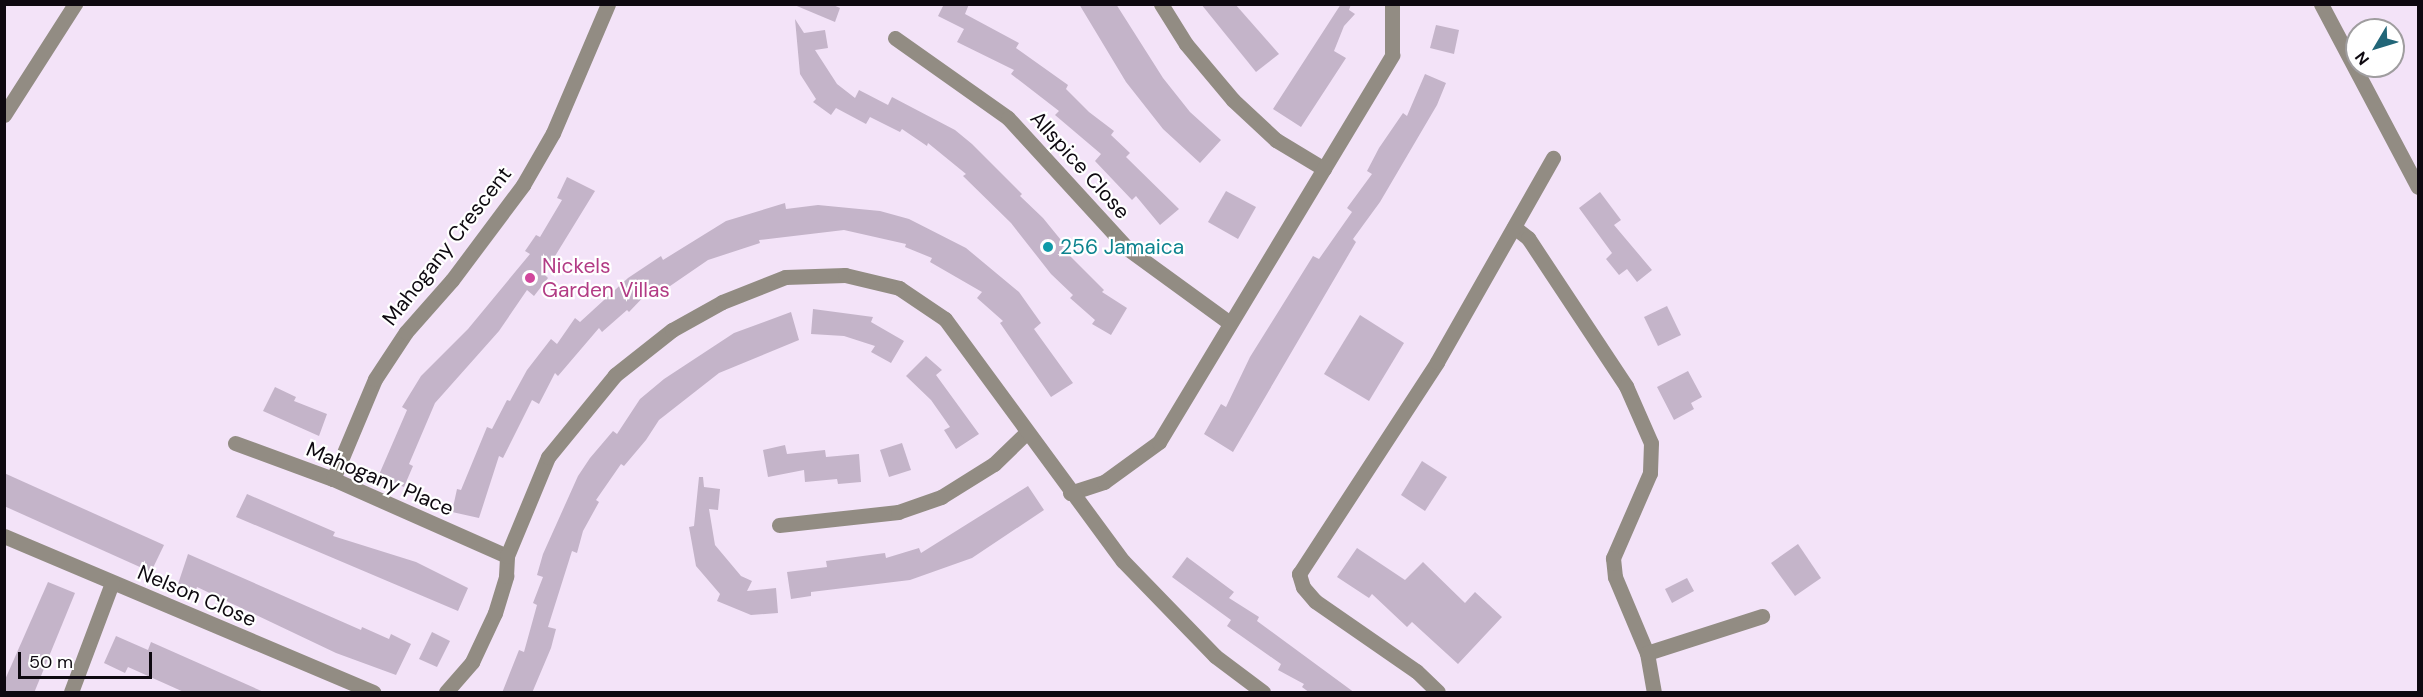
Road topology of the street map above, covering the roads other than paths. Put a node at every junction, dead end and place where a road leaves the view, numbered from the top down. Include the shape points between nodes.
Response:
1 (75, 4) edge
2 (608, 4) edge
3 (1161, 4) edge
4 (1392, 4) edge
5 (2321, 4) edge
6 (895, 38) dead end
7 (4, 115) edge
8 (1552, 158) dead end
9 (1324, 169) junction
10 (2418, 187) edge
11 (1514, 227) junction
12 (1230, 323) junction
13 (1026, 433) junction
14 (236, 443) dead end
15 (333, 479) junction
16 (1070, 493) junction
17 (778, 525) dead end
18 (4, 536) edge
19 (507, 556) junction
20 (112, 583) junction
21 (1762, 616) dead end
22 (1647, 653) junction
23 (71, 693) edge
24 (373, 693) edge
25 (446, 693) edge
26 (1263, 693) edge
27 (1438, 693) edge
28 (1654, 693) edge

1 - 7 street
2 - 15 street, Mahogany Crescent via 553,133 529,175 484,239 406,332 375,379
3 - 9 street via 1186,44 1233,100 1276,140
4 - 9 street via 1392,55
5 - 10 street
6 - 12 street, Allspice Close via 1008,118 1128,249
8 - 11 street
9 - 12 street
11 - 22 street via 1528,238 1626,386 1651,443 1650,473 1613,558 1615,577
11 - 27 street via 1437,362 1299,574 1303,587 1315,601 1416,671
12 - 16 street via 1159,442 1104,482
13 - 16 street
13 - 17 street via 994,464 941,497 898,512
13 - 19 street via 945,319 899,288 845,276 785,277 722,302 672,330 615,375 548,457
14 - 15 street, Mahogany Place
15 - 19 street, Mahogany Place
16 - 26 street via 1123,561 1215,656
18 - 20 street, Nelson Close
19 - 25 street via 506,576 495,613 472,662
20 - 23 street
20 - 24 street, Nelson Close
21 - 22 street
22 - 28 street

